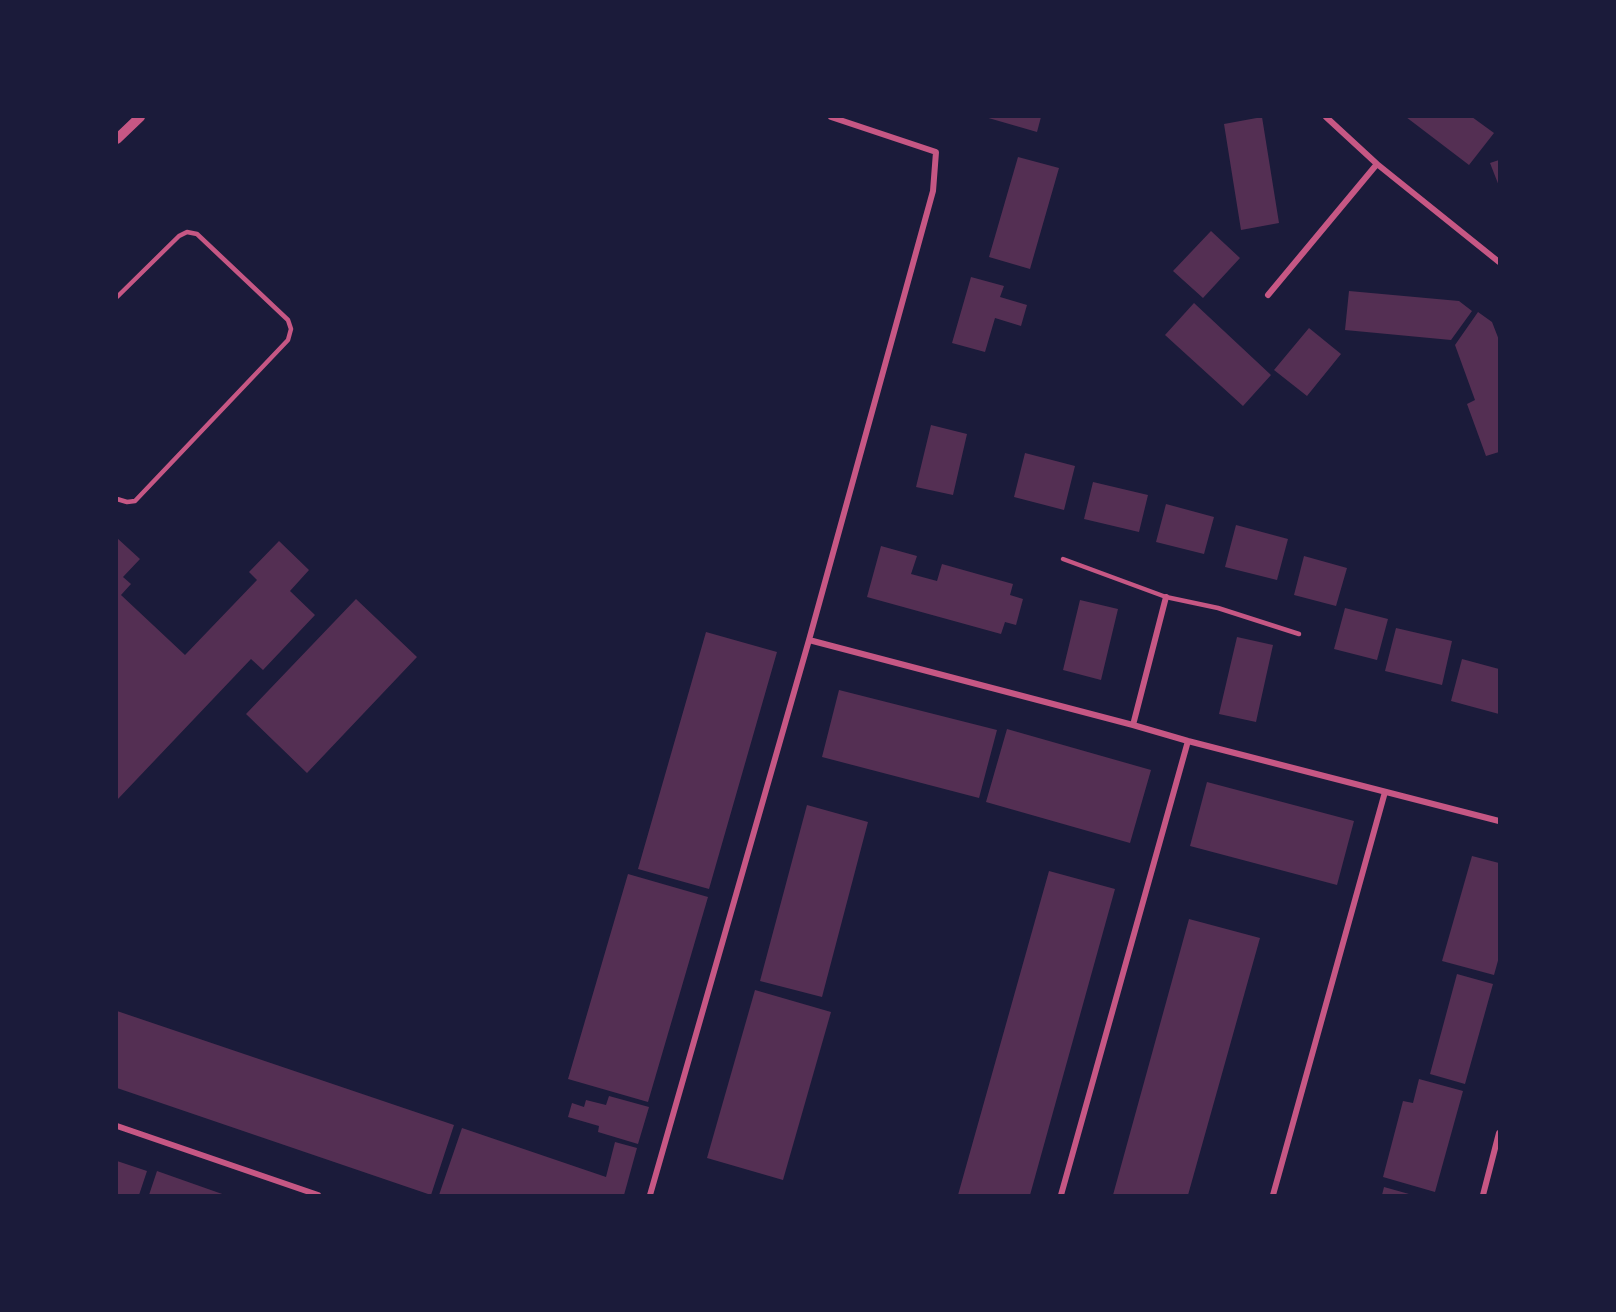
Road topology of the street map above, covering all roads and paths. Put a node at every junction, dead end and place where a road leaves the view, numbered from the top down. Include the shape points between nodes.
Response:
1 (140, 117) edge
2 (831, 117) edge
3 (1326, 117) edge
4 (117, 139) edge
5 (1377, 164) junction
6 (1499, 262) edge
7 (1268, 296) dead end
8 (117, 297) edge
9 (117, 499) edge
10 (1063, 559) dead end
11 (1167, 597) junction
12 (1299, 634) dead end
13 (808, 640) junction
14 (1133, 725) junction
15 (1188, 741) junction
16 (1385, 792) junction
17 (1499, 821) edge
18 (117, 1126) edge
19 (1499, 1133) edge
20 (318, 1195) edge
21 (650, 1195) edge
22 (1061, 1195) edge
23 (1273, 1195) edge
24 (1483, 1195) edge

1 - 4 street
2 - 13 street via 936,152 933,190
3 - 5 street
5 - 6 street
5 - 7 street
8 - 9 lane via 178,236 187,232 197,234 288,320 291,330 288,339 135,501
10 - 11 lane
11 - 12 lane via 1218,608
11 - 14 street
13 - 14 street
13 - 21 street
14 - 15 street
15 - 16 street
15 - 22 street
16 - 17 street
16 - 23 street
18 - 20 street
19 - 24 street

